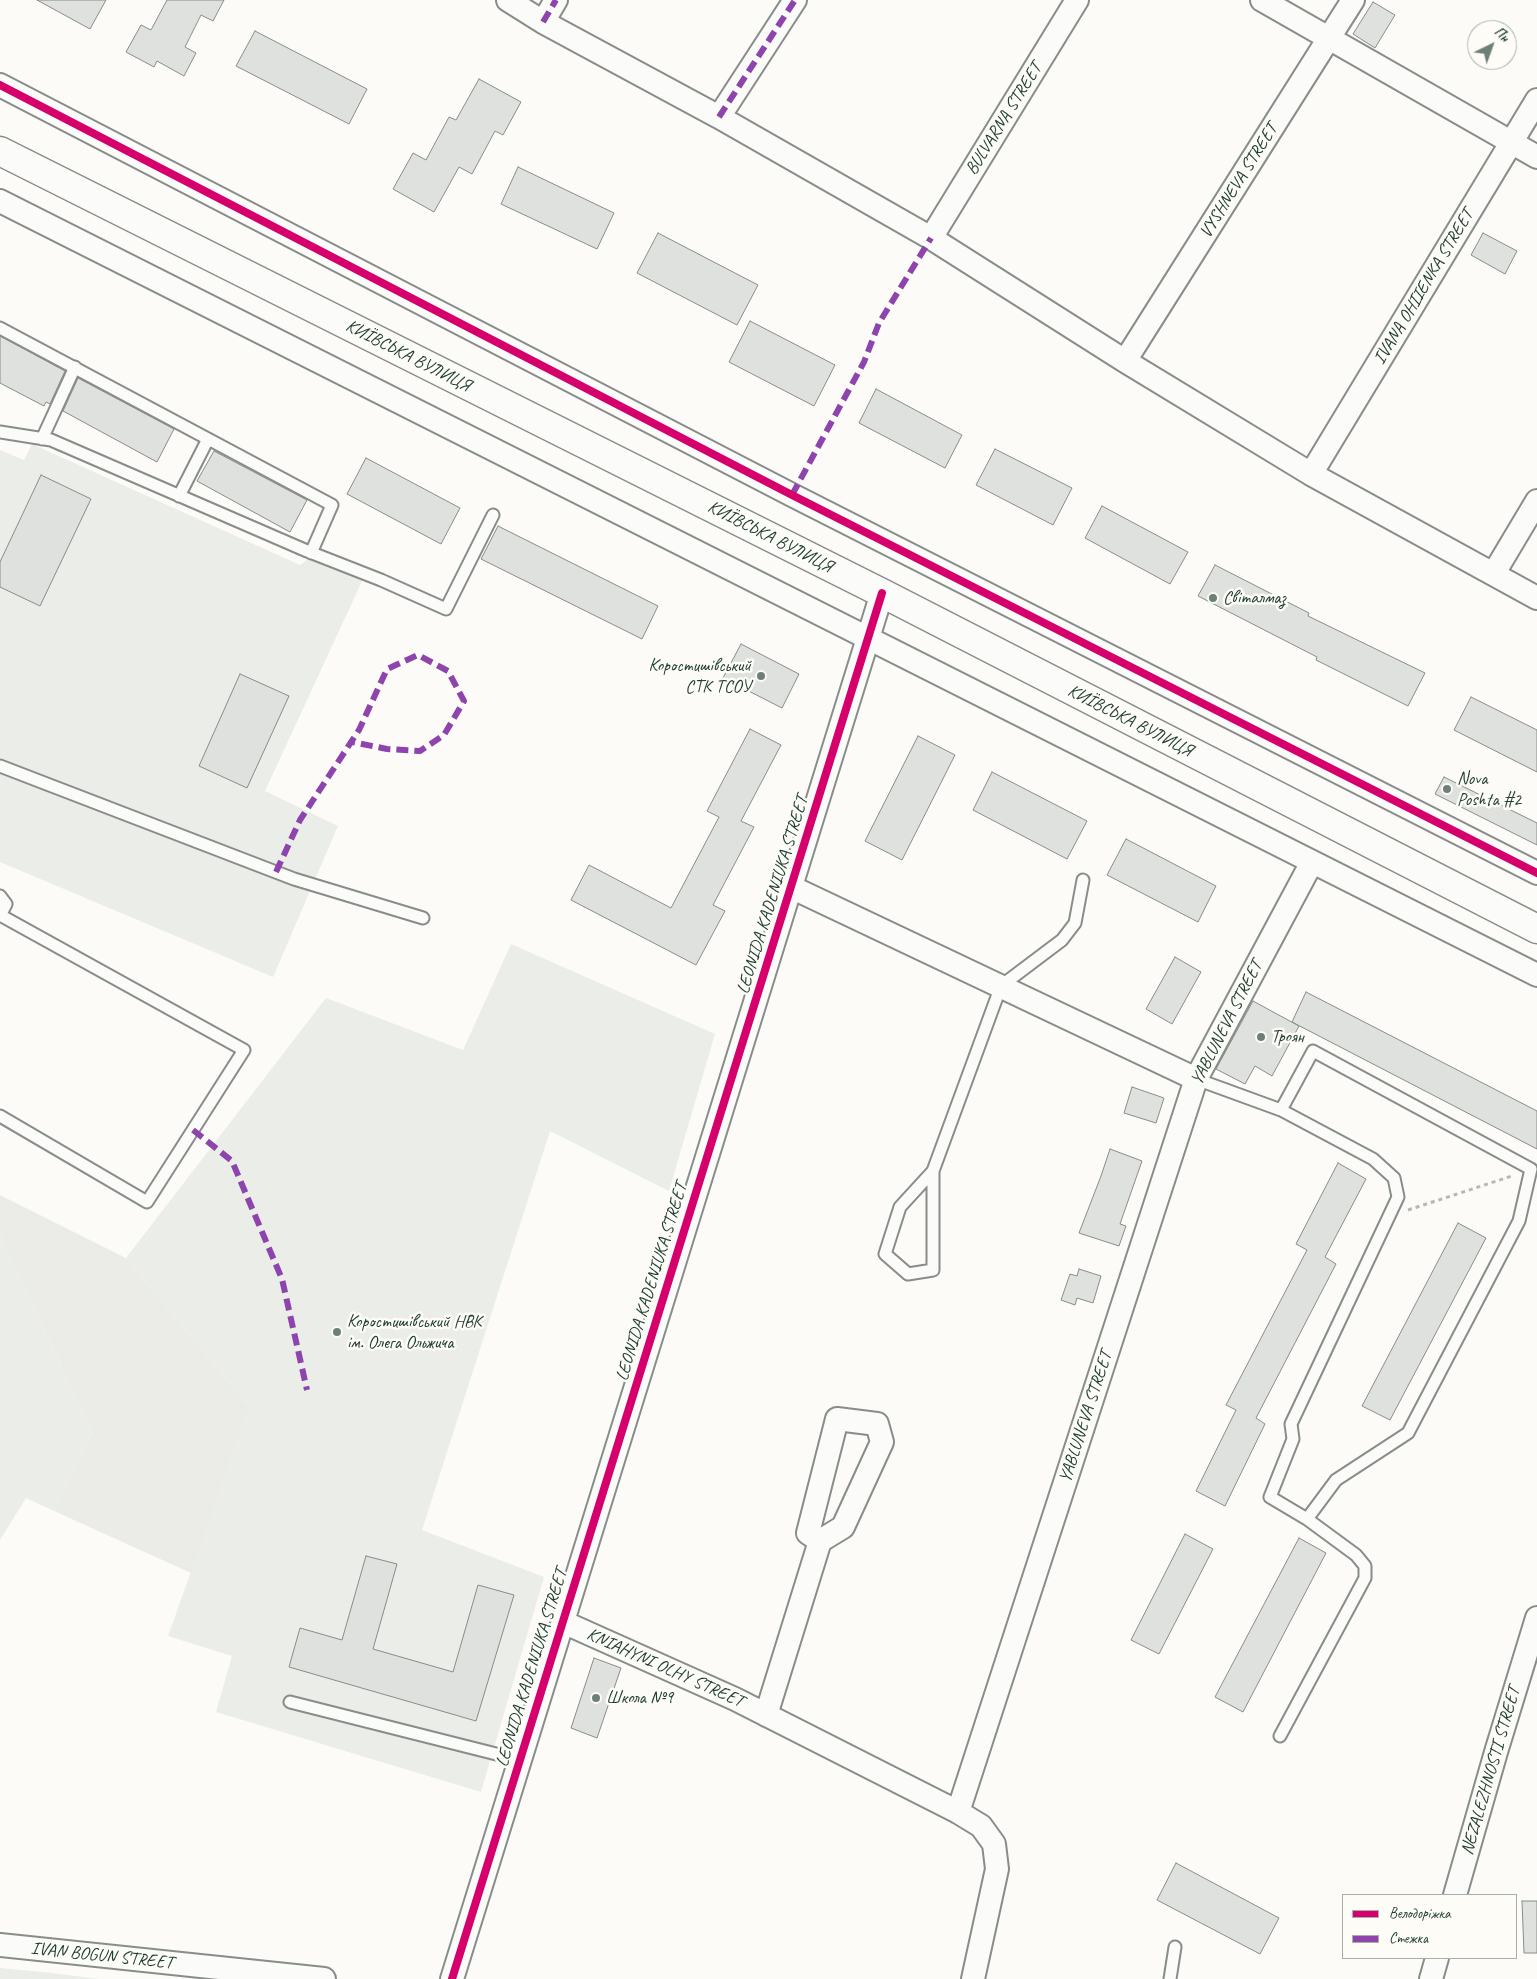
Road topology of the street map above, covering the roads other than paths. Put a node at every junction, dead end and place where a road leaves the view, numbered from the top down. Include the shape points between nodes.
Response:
1 (508, 0) edge
2 (556, 0) edge
3 (795, 0) edge
4 (1077, 0) edge
5 (1262, 0) edge
6 (1353, 0) edge
7 (543, 22) junction
8 (1330, 39) junction
9 (0, 85) edge
10 (1537, 100) edge
11 (719, 117) junction
12 (1512, 142) junction
13 (0, 151) edge
14 (1537, 157) edge
15 (0, 201) edge
16 (931, 238) junction
17 (0, 328) edge
18 (1124, 361) junction
19 (75, 367) junction
20 (0, 432) edge
21 (42, 439) junction
22 (208, 439) junction
23 (1311, 474) junction
24 (179, 496) junction
25 (1537, 501) edge
26 (493, 515) dead end
27 (311, 553) junction
28 (1494, 573) junction
29 (882, 593) junction
30 (1537, 598) edge
31 (868, 639) junction
32 (0, 766) edge
33 (1312, 862) junction
34 (1537, 873) edge
35 (1083, 880) dead end
36 (791, 887) junction
37 (0, 896) edge
38 (0, 916) edge
39 (424, 918) dead end
40 (1537, 928) edge
41 (1537, 975) edge
42 (1001, 986) junction
43 (1196, 1079) junction
44 (1281, 1110) junction
45 (0, 1116) edge
46 (933, 1171) junction
47 (1307, 1519) junction
48 (820, 1541) junction
49 (1537, 1618) edge
50 (562, 1622) junction
51 (290, 1702) dead end
52 (766, 1715) junction
53 (1280, 1736) dead end
54 (520, 1760) junction
55 (958, 1812) junction
56 (1455, 1894) edge
57 (0, 1945) edge
58 (1175, 1947) dead end
59 (1437, 1959) edge
60 (324, 1979) edge
61 (452, 1979) edge
62 (973, 1979) edge
63 (1170, 1979) edge
64 (1431, 1979) edge

1 - 7 street
2 - 7 street
3 - 11 street
4 - 16 street, BULVARNA STREET
5 - 8 street
6 - 8 street, VYSHNEVA STREET
7 - 11 street
8 - 12 street
8 - 18 street, VYSHNEVA STREET
9 - 34 street via 792,495
10 - 12 street, IVANA OHIIENKA STREET
11 - 16 street
12 - 14 street
12 - 23 street, IVANA OHIIENKA STREET
13 - 29 main road, КИЇВСЬКА ВУЛИЦЯ
15 - 31 street
16 - 18 street
17 - 19 lane
18 - 23 street
19 - 21 lane
19 - 22 lane
20 - 21 lane
21 - 24 lane via 51,440
22 - 24 lane
22 - 27 lane via 332,505
23 - 28 street
24 - 27 lane
25 - 28 street
26 - 27 lane via 446,609
28 - 30 street
29 - 31 street, LEONIDA KADENIUKA STREET
29 - 40 main road, КИЇВСЬКА ВУЛИЦЯ
31 - 33 street
31 - 36 street, LEONIDA KADENIUKA STREET
32 - 39 lane via 294,879
33 - 41 street
33 - 43 street, YABLUNEVA STREET
35 - 42 lane via 1075,923 1062,940
36 - 42 street
36 - 50 street, LEONIDA KADENIUKA STREET
37 - 38 lane via 6,904
38 - 45 lane via 244,1050 147,1202
42 - 43 street
42 - 46 lane
43 - 44 lane
43 - 55 street, YABLUNEVA STREET
44 - 47 lane via 1373,1159 1394,1178 1398,1197 1291,1424 1293,1439 1270,1497
44 - 47 lane via 1313,1051 1531,1169 1519,1221 1408,1433 1336,1480
46 - 46 lane via 933,1270 908,1274 885,1254 900,1207
47 - 53 lane via 1356,1555 1365,1566 1366,1578
48 - 48 street via 843,1527 882,1442 877,1424 837,1420 808,1533
48 - 52 street, KNIAHYNI OLHY STREET
49 - 56 street, NEZALEZHNOSTI STREET
50 - 52 street, KNIAHYNI OLHY STREET
50 - 54 street, LEONIDA KADENIUKA STREET
51 - 54 lane
52 - 55 street, KNIAHYNI OLHY STREET
54 - 61 street, LEONIDA KADENIUKA STREET
55 - 62 street via 980,1826 994,1844 997,1869
57 - 60 street, IVAN BOGUN STREET
58 - 63 lane
59 - 64 street

